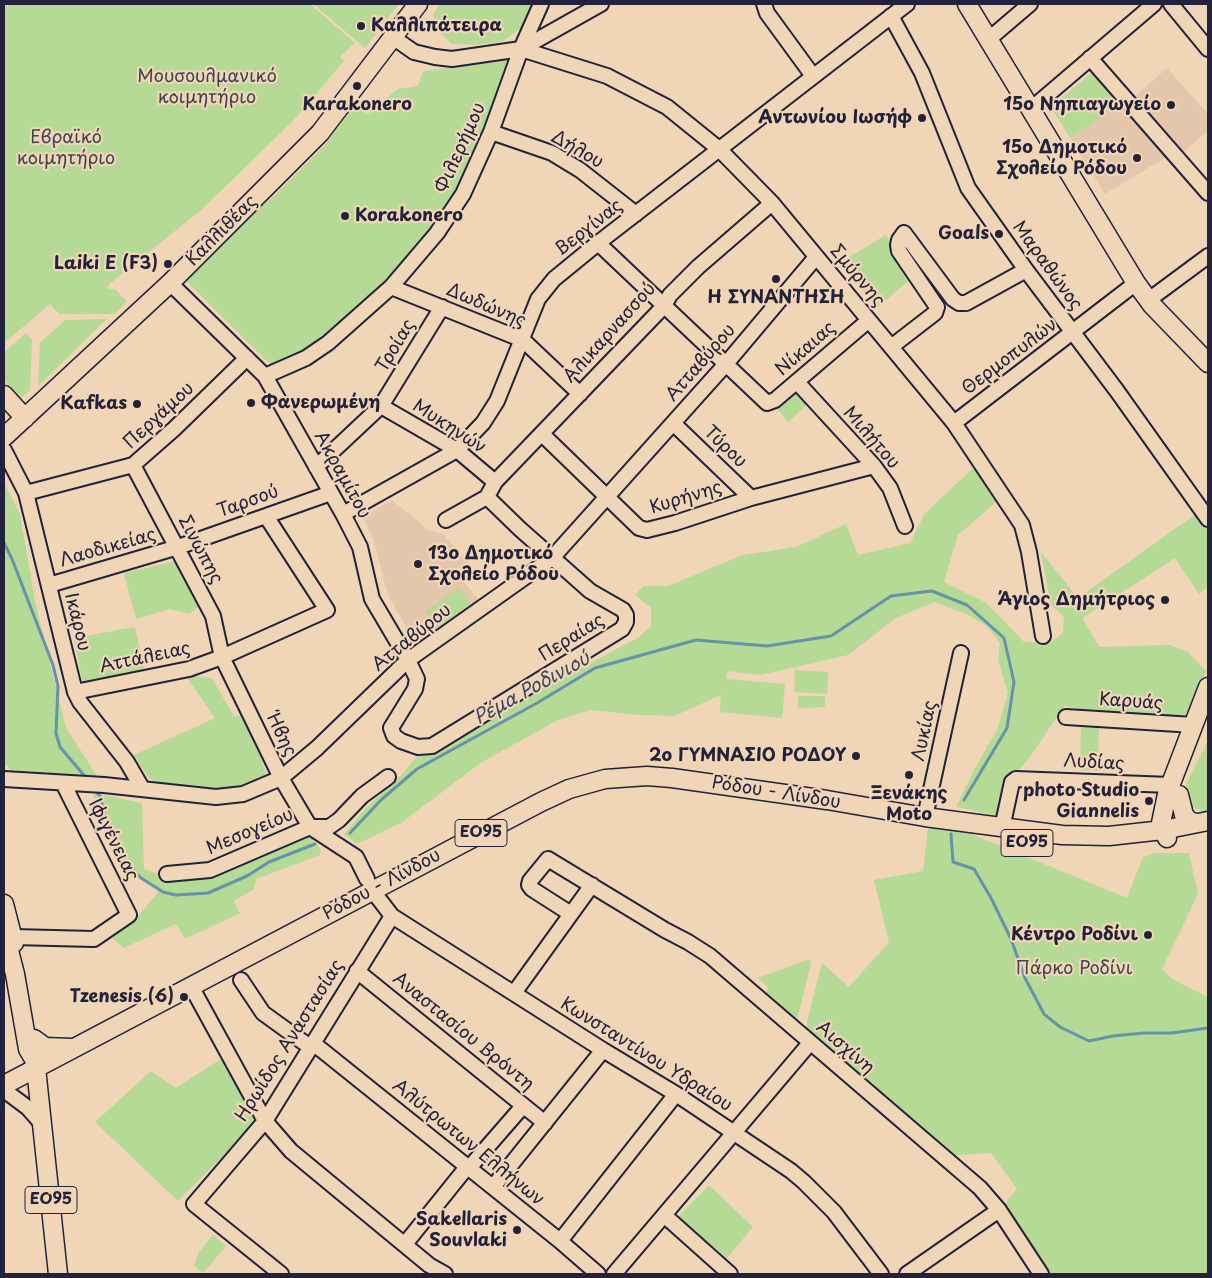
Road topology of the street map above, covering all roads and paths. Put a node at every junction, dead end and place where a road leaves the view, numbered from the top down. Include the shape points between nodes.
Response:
1 (418, 4) edge
2 (540, 4) edge
3 (601, 4) edge
4 (764, 4) edge
5 (907, 4) edge
6 (967, 4) edge
7 (1030, 4) edge
8 (1154, 4) edge
9 (1171, 4) edge
10 (892, 16) junction
11 (394, 38) junction
12 (989, 39) junction
13 (521, 48) junction
14 (1208, 49) edge
15 (1090, 58) junction
16 (813, 76) junction
17 (1031, 109) junction
18 (491, 132) junction
19 (719, 148) junction
20 (1208, 193) edge
21 (772, 203) junction
22 (636, 214) junction
23 (598, 243) junction
24 (1208, 256) edge
25 (816, 257) junction
26 (1026, 270) junction
27 (170, 283) junction
28 (1136, 284) junction
29 (391, 287) junction
30 (1154, 296) junction
31 (664, 306) junction
32 (442, 307) junction
33 (869, 320) junction
34 (1073, 332) junction
35 (522, 340) junction
36 (891, 347) junction
37 (1208, 352) edge
38 (247, 358) junction
39 (1208, 363) edge
40 (725, 365) junction
41 (265, 376) junction
42 (797, 382) junction
43 (580, 394) junction
44 (4, 395) edge
45 (381, 406) junction
46 (21, 414) junction
47 (673, 423) junction
48 (954, 423) junction
49 (542, 434) junction
50 (4, 437) edge
51 (4, 450) edge
52 (457, 450) junction
53 (133, 466) junction
54 (874, 466) junction
55 (316, 467) junction
56 (495, 482) junction
57 (26, 493) junction
58 (331, 493) junction
59 (487, 497) junction
60 (607, 497) junction
61 (752, 498) junction
62 (343, 514) junction
63 (266, 516) junction
64 (1208, 519) edge
65 (446, 520) dead end
66 (905, 526) dead end
67 (178, 547) junction
68 (552, 558) junction
69 (49, 585) junction
70 (1043, 636) dead end
71 (961, 653) dead end
72 (222, 658) junction
73 (408, 660) junction
74 (1208, 687) edge
75 (75, 692) junction
76 (1066, 717) dead end
77 (1201, 722) edge
78 (388, 777) dead end
79 (281, 778) junction
80 (4, 779) edge
81 (63, 783) junction
82 (142, 788) junction
83 (1172, 791) junction
84 (925, 817) junction
85 (1204, 826) edge
86 (310, 827) junction
87 (1002, 828) junction
88 (1134, 833) junction
89 (1168, 833) junction
90 (167, 874) dead end
91 (370, 884) junction
92 (592, 885) junction
93 (4, 904) edge
94 (571, 914) junction
95 (392, 916) junction
96 (8, 935) edge
97 (357, 971) junction
98 (241, 980) dead end
99 (191, 986) junction
100 (514, 994) junction
101 (34, 1039) junction
102 (810, 1043) junction
103 (312, 1045) junction
104 (74, 1048) junction
105 (603, 1050) junction
106 (35, 1063) junction
107 (4, 1086) edge
108 (4, 1090) edge
109 (676, 1094) junction
110 (523, 1106) junction
111 (265, 1121) junction
112 (544, 1123) junction
113 (43, 1125) junction
114 (734, 1133) junction
115 (468, 1168) junction
116 (493, 1187) junction
117 (999, 1210) junction
118 (664, 1215) junction
119 (560, 1241) junction
120 (405, 1244) junction
121 (426, 1269) edge
122 (724, 1272) edge
123 (58, 1274) edge
124 (281, 1274) edge
125 (445, 1274) edge
126 (598, 1274) edge
127 (614, 1274) edge
128 (881, 1274) edge
129 (907, 1274) edge
130 (1041, 1274) edge

1 - 11 main road, Καλλιθέας
2 - 13 street, Φιλερήμου
3 - 13 street
4 - 16 street via 766,13
5 - 10 street, Βεργίνας
6 - 12 main road
7 - 12 street
8 - 15 street
9 - 14 street
10 - 16 street, Βεργίνας
10 - 26 street, Μαραθώνος via 922,73 968,188
11 - 13 street via 414,52 435,58
11 - 27 main road, Καλλιθέας via 320,133
12 - 17 main road
13 - 18 street, Φιλερήμου
13 - 19 street, Σμύρνης via 607,76 667,107
15 - 17 street
15 - 20 street
16 - 19 street, Βεργίνας
17 - 28 main road
18 - 22 street, Δήλου via 552,153 580,170
18 - 29 street, Φιλερήμου via 463,194 437,233
19 - 21 street, Σμύρνης
19 - 22 street, Βεργίνας
21 - 25 street, Σμύρνης
21 - 31 street, Αλικαρνασσού via 698,267 670,295
22 - 23 street, Βεργίνας
23 - 31 street
23 - 35 street, Βεργίνας via 554,279 538,299
24 - 30 street
25 - 33 street, Σμύρνης
25 - 40 street, Ατταβύρου
26 - 34 street, Μαραθώνος
26 - 36 street via 966,303 959,303 904,233 899,251 937,307
27 - 38 street, Ακραμίτου
27 - 46 main road, Καλλιθέας
28 - 30 main road
28 - 34 street, Θερμοπυλών
28 - 39 main road
29 - 32 street, Δωδώνης
29 - 41 street, Φιλερήμου via 328,343 306,358
30 - 37 main road
31 - 40 street
31 - 43 street, Αλικαρνασσού
32 - 35 street, Δωδώνης
32 - 45 street, Τροίας
33 - 36 street, Σμύρνης
33 - 42 street, Νίκαιας
34 - 48 street, Θερμοπυλών
34 - 64 street, Μαραθώνος
35 - 43 street, Δωδώνης
35 - 52 street, Βεργίνας via 497,401 483,423
36 - 48 street, Σμύρνης
38 - 41 street, Ακραμίτου
38 - 53 street, Περγάμου
40 - 42 street, Νίκαιας via 767,403
40 - 47 street, Ατταβύρου
41 - 55 street, Ακραμίτου
42 - 54 street, Μιλήτου
43 - 49 street, Αλικαρνασσού
44 - 46 main road
45 - 52 street, Μυκηνών
45 - 55 street, Τροίας
46 - 50 main road, Καλλιθέας
47 - 60 street, Ατταβύρου
47 - 61 street, Τύρου
48 - 70 street, Σμύρνης via 1022,525 1030,552
49 - 56 street, Αλικαρνασσού
49 - 60 street, Κυρήνης
51 - 57 street, Ικάρου
52 - 56 street, Μυκηνών
52 - 62 street, Βεργίνας
53 - 57 street, Περγάμου
53 - 67 street, Σινώπης
54 - 61 street, Κυρήνης
54 - 66 street, Μιλήτου via 890,488
55 - 58 street, Ακραμίτου
56 - 59 street, Αλικαρνασσού
57 - 69 street, Ικάρου
58 - 62 street, Ακραμίτου
58 - 63 street, Ταρσού
59 - 65 street
59 - 68 street
60 - 61 street, Κυρήνης via 639,528 648,530
60 - 68 street, Ατταβύρου
62 - 73 street, Ακραμίτου via 360,547 372,599
63 - 67 street, Ταρσού
63 - 72 street, Αττάλειας via 327,610
67 - 69 street, Λαοδικείας
67 - 72 street, Σινώπης via 213,616
68 - 73 street, Ατταβύρου
68 - 73 street, Περαίας via 590,591 623,610 626,622 622,629 432,746 418,747 401,741 391,728 417,679
69 - 75 street, Ικάρου
71 - 84 street, Λυκίας
72 - 75 street, Αττάλειας via 188,669
72 - 79 street, Ήβης
73 - 79 street, Ατταβύρου via 317,748
74 - 77 main road
75 - 82 street, Ικάρου via 127,762
76 - 77 street, Καρυάς
77 - 83 main road
78 - 86 street, Μεσογείου via 329,827
79 - 82 street, Ατταβύρου via 255,790 216,797
79 - 86 street, Ήβης
80 - 81 street, Ατταβύρου
81 - 82 street, Ατταβύρου
81 - 96 street, Ιφιγένειας via 129,915 94,939
83 - 85 main road via 1189,821
83 - 87 street, Λυδίας via 1016,779 1012,782
83 - 88 main road via 1148,823
83 - 89 main road
84 - 87 main road, Ρόδου - Λίνδου / ΕΟ95
84 - 89 main road, Ρόδου - Λίνδου / ΕΟ95 via 990,837 1090,848 1110,848
84 - 91 main road, Ρόδου - Λίνδου / ΕΟ95 via 672,778 605,779 569,789
85 - 89 main road, Ρόδου - Λίνδου / ΕΟ95
86 - 90 street, Μεσογείου via 210,870
86 - 91 street, Κωνσταντίνου Υδραίου via 356,857
87 - 88 main road, Ρόδου - Λίνδου / ΕΟ95 via 1091,836
88 - 89 main road, Ρόδου - Λίνδου / ΕΟ95
91 - 95 street, Κωνσταντίνου Υδραίου
91 - 99 main road, Ρόδου - Λίνδου / ΕΟ95
92 - 94 street
92 - 94 street, Αισχίνη via 548,859 530,881 532,889
92 - 102 street, Αισχίνη via 710,956
93 - 96 main road
94 - 100 street
95 - 97 street, Ηρωίδος Αναστασίας
95 - 100 street, Κωνσταντίνου Υδραίου
96 - 101 main road via 28,1004
96 - 106 main road via 28,1049
97 - 103 street, Ηρωίδος Αναστασίας
97 - 110 street, Αναστασίου Βρόντη
98 - 103 street, Αλύτρωτων Ελλήνων via 262,1013
99 - 104 main road, Ρόδου - Λίνδου / ΕΟ95
99 - 111 street
100 - 105 street, Κωνσταντίνου Υδραίου
101 - 104 main road via 46,1047
101 - 106 main road
102 - 114 street
102 - 117 street, Αισχίνη via 980,1188
103 - 111 street, Ηρωίδος Αναστασίας
103 - 115 street, Αλύτρωτων Ελλήνων
104 - 106 main road, Ρόδου - Λίνδου / ΕΟ95
105 - 109 street, Κωνσταντίνου Υδραίου
105 - 112 street
106 - 107 main road, ΕΟ95
106 - 113 main road, ΕΟ95
108 - 113 street via 28,1108
109 - 114 street, Κωνσταντίνου Υδραίου
109 - 119 street
110 - 112 street, Αναστασίου Βρόντη
110 - 115 street
111 - 120 street via 290,1151
111 - 124 street, Ηρωίδος Αναστασίας via 194,1204
112 - 116 street
113 - 123 main road, ΕΟ95
114 - 118 street
114 - 128 street, Κωνσταντίνου Υδραίου via 791,1171 819,1196
115 - 116 street, Αλύτρωτων Ελλήνων
115 - 120 street
116 - 119 street, Αλύτρωτων Ελλήνων
117 - 129 street
117 - 130 street, Αισχίνη
118 - 122 street
118 - 127 street
119 - 126 street, Αλύτρωτων Ελλήνων
120 - 121 street
121 - 125 street

